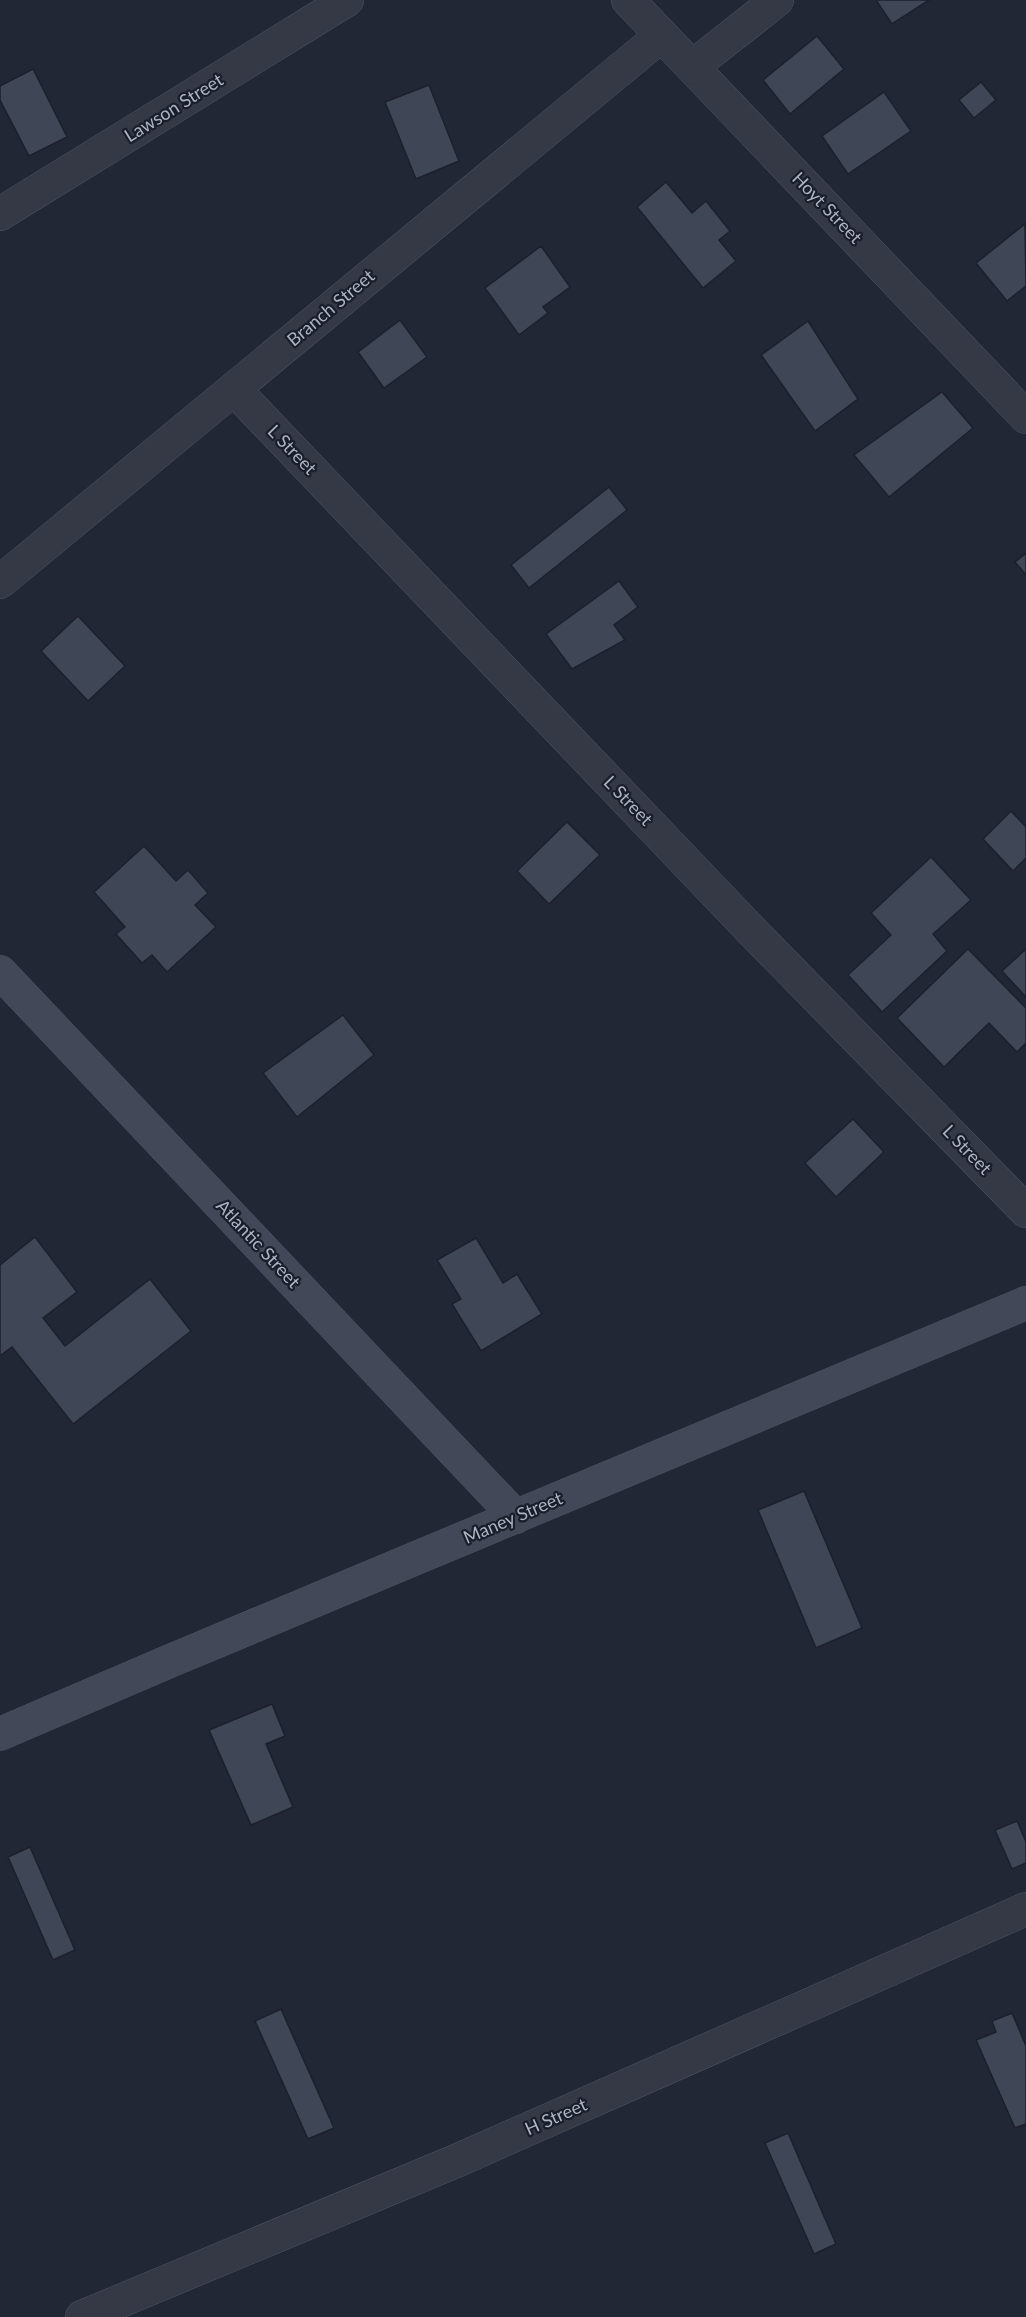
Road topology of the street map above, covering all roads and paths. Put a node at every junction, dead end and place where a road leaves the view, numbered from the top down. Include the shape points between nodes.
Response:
1 (347, 0) edge
2 (628, 0) edge
3 (777, 0) edge
4 (662, 35) junction
5 (692, 67) junction
6 (0, 214) edge
7 (234, 388) junction
8 (1026, 417) edge
9 (0, 582) edge
10 (0, 972) edge
11 (1026, 1211) edge
12 (1026, 1304) edge
13 (516, 1517) junction
14 (0, 1734) edge
15 (1026, 1909) edge
16 (82, 2317) edge

1 - 6 street, Lawson Street
2 - 4 street, Hoyt Street
3 - 5 street
4 - 5 street, Hoyt Street
4 - 7 street, Branch Street
5 - 8 street, Hoyt Street
7 - 9 street, Branch Street
7 - 11 street, L Street via 748,927
10 - 13 street, Atlantic Street
12 - 13 street, Maney Street
13 - 14 street, Maney Street
15 - 16 street, H Street via 456,2161

